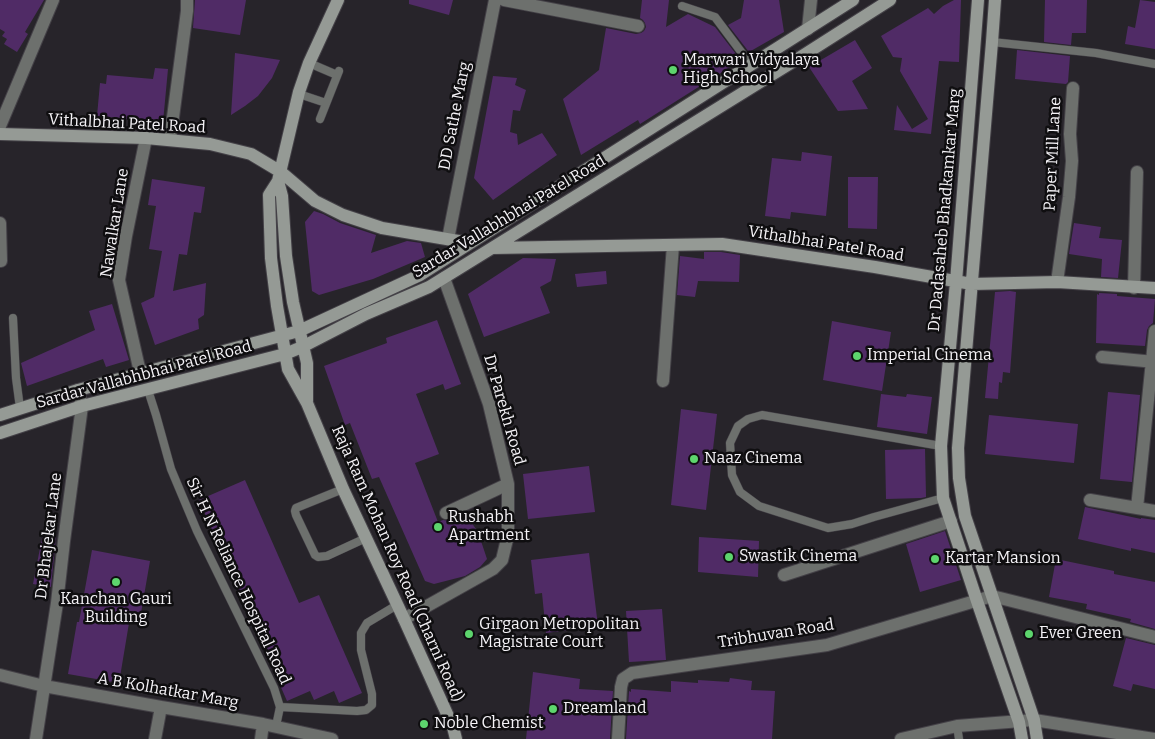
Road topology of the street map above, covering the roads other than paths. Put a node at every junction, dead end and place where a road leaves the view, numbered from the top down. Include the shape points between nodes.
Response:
1 (53, 0) edge
2 (187, 0) edge
3 (338, 0) edge
4 (495, 0) edge
5 (504, 0) edge
6 (811, 0) edge
7 (853, 0) edge
8 (890, 0) edge
9 (978, 0) edge
10 (994, 0) edge
11 (682, 6) dead end
12 (638, 26) dead end
13 (808, 30) junction
14 (992, 42) junction
15 (309, 64) junction
16 (1155, 64) edge
17 (751, 66) junction
18 (1073, 88) dead end
19 (299, 94) junction
20 (326, 103) junction
21 (320, 119) dead end
22 (0, 126) edge
23 (0, 134) edge
24 (146, 138) junction
25 (170, 140) junction
26 (1137, 172) dead end
27 (279, 176) junction
28 (0, 223) edge
29 (448, 239) junction
30 (470, 243) junction
31 (673, 245) junction
32 (492, 248) junction
33 (286, 256) junction
34 (271, 258) junction
35 (1, 261) dead end
36 (444, 278) junction
37 (956, 282) junction
38 (1057, 282) junction
39 (972, 284) junction
40 (1134, 288) junction
41 (1155, 288) edge
42 (13, 318) dead end
43 (299, 331) junction
44 (1155, 331) edge
45 (282, 336) junction
46 (302, 347) junction
47 (285, 354) junction
48 (1102, 357) dead end
49 (1153, 362) edge
50 (140, 372) junction
51 (663, 380) dead end
52 (78, 390) junction
53 (148, 390) junction
54 (307, 403) junction
55 (82, 406) junction
56 (20, 408) junction
57 (0, 414) edge
58 (0, 432) edge
59 (941, 446) junction
60 (508, 484) junction
61 (343, 489) junction
62 (943, 498) junction
63 (1090, 500) dead end
64 (1137, 508) junction
65 (1155, 511) edge
66 (446, 513) dead end
67 (951, 521) junction
68 (366, 538) junction
69 (784, 575) dead end
70 (992, 596) junction
71 (977, 602) junction
72 (397, 605) junction
73 (404, 619) junction
74 (1155, 637) edge
75 (1014, 661) junction
76 (999, 666) junction
77 (0, 675) edge
78 (44, 686) junction
79 (161, 707) junction
80 (280, 707) junction
81 (1034, 720) junction
82 (1019, 722) junction
83 (270, 725) junction
84 (958, 733) edge
85 (36, 739) edge
86 (155, 739) edge
87 (261, 739) edge
88 (332, 739) edge
89 (456, 739) edge
90 (618, 739) edge
91 (902, 739) edge
92 (1022, 739) edge
93 (1037, 739) edge
94 (1155, 739) edge

1 - 22 street
2 - 25 street
3 - 15 main road, Raja Ram Mohan Roy Road (Charni Road)
4 - 29 street, DD Sathe Marg
5 - 12 street
6 - 13 street
7 - 13 main road, Sardar Vallabhbhai Patel Road
8 - 32 main road, Sardar Vallabhbhai Patel Road
9 - 37 main road, Dr Dadasaheb Bhadkamkar Marg
10 - 14 main road, Dr Dadasaheb Bhadkamkar Marg
11 - 17 lane via 715,17
13 - 17 main road, Sardar Vallabhbhai Patel Road
14 - 16 lane via 1096,53
14 - 39 main road, Dr Dadasaheb Bhadkamkar Marg
15 - 19 main road, Raja Ram Mohan Roy Road (Charni Road)
15 - 20 lane via 338,73
17 - 30 main road, Sardar Vallabhbhai Patel Road
18 - 38 street, Paper Mill Lane via 1069,198
19 - 20 lane
19 - 27 main road, Raja Ram Mohan Roy Road (Charni Road)
20 - 21 lane
23 - 24 main road, Vithalbhai Patel Road
24 - 25 main road, Vithalbhai Patel Road
24 - 50 street, Nawalkar Lane via 119,280
25 - 27 main road, Vithalbhai Patel Road via 210,144 251,154
26 - 40 street
27 - 29 main road, Vithalbhai Patel Road via 315,201 343,215 382,228
27 - 33 main road, Raja Ram Mohan Roy Road (Charni Road)
27 - 34 main road, Raja Ram Mohan Roy Road (Charni Road) via 269,195
28 - 35 street
29 - 30 main road, Vithalbhai Patel Road
30 - 43 main road, Sardar Vallabhbhai Patel Road via 420,275
31 - 32 main road, Vithalbhai Patel Road
31 - 37 main road, Vithalbhai Patel Road via 722,244
31 - 51 street
32 - 36 main road, Sardar Vallabhbhai Patel Road
33 - 34 main road
33 - 43 main road, Raja Ram Mohan Roy Road (Charni Road)
34 - 45 main road, Raja Ram Mohan Roy Road (Charni Road)
36 - 46 main road, Sardar Vallabhbhai Patel Road
36 - 60 street, Dr Parekh Road via 489,404
37 - 39 main road, Vithalbhai Patel Road
37 - 59 main road, Dr Dadasaheb Bhadkamkar Marg
38 - 39 main road, Vithalbhai Patel Road
38 - 40 main road, Vithalbhai Patel Road
39 - 70 main road, Dr Dadasaheb Bhadkamkar Marg via 958,448 959,478 965,516
40 - 41 main road, Vithalbhai Patel Road
42 - 56 lane
43 - 45 main road, Sardar Vallabhbhai Patel Road
43 - 46 main road, Raja Ram Mohan Roy Road (Charni Road)
44 - 49 street
45 - 47 main road, Raja Ram Mohan Roy Road (Charni Road)
45 - 50 main road, Sardar Vallabhbhai Patel Road
46 - 47 main road, Sardar Vallabhbhai Patel Road
46 - 54 main road, Raja Ram Mohan Roy Road (Charni Road) via 307,363
47 - 53 main road, Sardar Vallabhbhai Patel Road
47 - 54 main road, Raja Ram Mohan Roy Road (Charni Road) via 288,370
48 - 49 street
49 - 64 street
50 - 52 main road, Sardar Vallabhbhai Patel Road
52 - 55 street, Dr Bhajekar Lane
52 - 56 main road, Sardar Vallabhbhai Patel Road
53 - 55 main road, Sardar Vallabhbhai Patel Road
53 - 80 lane, Sir H N Reliance Hospital Road via 174,478 274,688
54 - 61 main road, Raja Ram Mohan Roy Road (Charni Road)
55 - 58 main road, Sardar Vallabhbhai Patel Road
55 - 78 street, Dr Bhajekar Lane
56 - 57 main road, Sardar Vallabhbhai Patel Road
59 - 62 main road, Dr Dadasaheb Bhadkamkar Marg
59 - 62 lane via 762,415 738,426 730,443 732,475 740,492 759,506 828,528
60 - 66 street
60 - 73 street, Dr Parekh Road via 508,535 502,560 493,569
61 - 68 main road, Raja Ram Mohan Roy Road (Charni Road)
61 - 68 lane via 296,508 299,523 318,557
62 - 67 main road, Dr Dadasaheb Bhadkamkar Marg
63 - 64 street
64 - 65 street
67 - 69 street
67 - 71 main road, Dr Dadasaheb Bhadkamkar Marg
68 - 72 main road, Raja Ram Mohan Roy Road (Charni Road)
70 - 71 street, Tribhuvan Road
70 - 74 street
70 - 75 main road, Dr Dadasaheb Bhadkamkar Marg
71 - 76 main road, Dr Dadasaheb Bhadkamkar Marg
71 - 90 street, Tribhuvan Road via 827,645 632,674 623,679 621,687
72 - 73 main road, Raja Ram Mohan Roy Road (Charni Road)
72 - 80 lane via 367,624 360,633 372,705 357,711
73 - 89 main road, Raja Ram Mohan Roy Road (Charni Road)
75 - 76 main road
75 - 81 main road, Dr Dadasaheb Bhadkamkar Marg
76 - 82 main road, Dr Dadasaheb Bhadkamkar Marg
77 - 78 street, A B Kolhatkar Marg
78 - 79 street, A B Kolhatkar Marg
78 - 85 street, Dr Bhajekar Lane
79 - 83 street, A B Kolhatkar Marg
79 - 86 street
80 - 83 lane, Sir H N Reliance Hospital Road
81 - 82 street
81 - 93 main road, Dr Dadasaheb Bhadkamkar Marg
81 - 94 street
82 - 84 street
82 - 92 main road, Dr Dadasaheb Bhadkamkar Marg
83 - 87 street
83 - 88 street, A B Kolhatkar Marg
84 - 91 street

